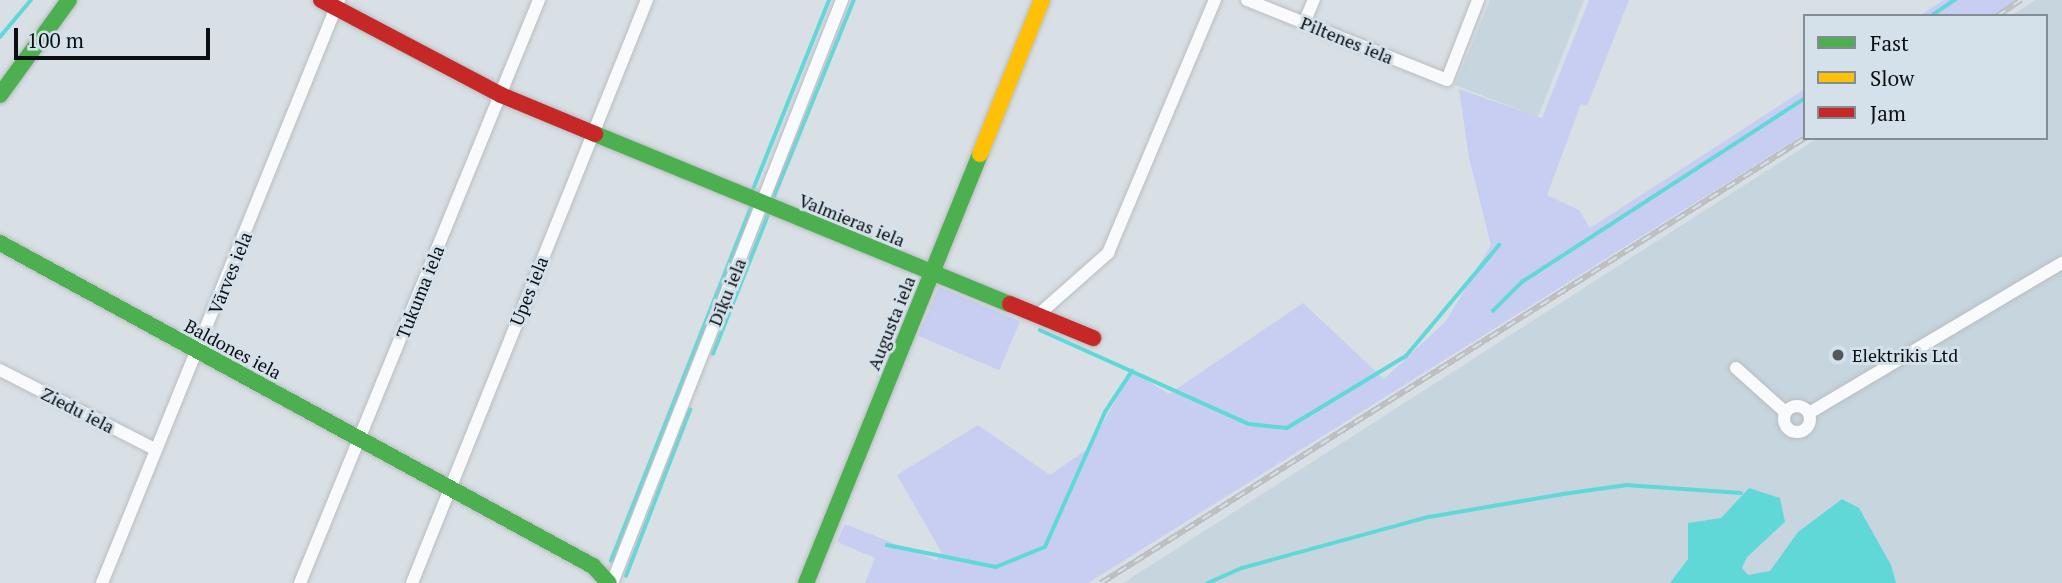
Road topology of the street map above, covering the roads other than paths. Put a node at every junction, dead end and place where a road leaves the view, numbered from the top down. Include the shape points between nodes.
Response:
1 (69, 0) edge
2 (321, 0) edge
3 (539, 0) edge
4 (647, 0) edge
5 (842, 0) edge
6 (1042, 0) edge
7 (1215, 0) edge
8 (1247, 0) edge
9 (1314, 0) edge
10 (1478, 0) edge
11 (338, 4) edge
12 (1304, 23) junction
13 (501, 94) junction
14 (0, 95) edge
15 (593, 133) junction
16 (762, 204) junction
17 (0, 243) edge
18 (2062, 263) edge
19 (932, 273) junction
20 (1038, 315) junction
21 (1093, 338) dead end
22 (198, 351) junction
23 (1736, 368) dead end
24 (0, 370) edge
25 (1785, 412) junction
26 (1809, 413) junction
27 (360, 440) junction
28 (156, 450) junction
29 (449, 489) junction
30 (102, 583) edge
31 (300, 583) edge
32 (412, 583) edge
33 (610, 583) edge
34 (806, 583) edge

1 - 14 street
2 - 11 street, Valmieras iela
3 - 13 street, Tukuma iela
4 - 15 street, Upes iela
5 - 16 street, Dīķu iela
6 - 19 street, Augusta iela
7 - 20 street via 1108,253
8 - 12 street, Piltenes iela
9 - 12 street
10 - 12 street, Piltenes iela via 1447,80
11 - 13 street, Valmieras iela
11 - 22 street, Vārves iela
13 - 15 street, Valmieras iela
13 - 27 street, Tukuma iela
15 - 16 street, Valmieras iela
15 - 29 street, Upes iela
16 - 19 street, Valmieras iela
16 - 33 street, Dīķu iela
17 - 22 street, Baldones iela
18 - 26 street
19 - 20 street, Valmieras iela
19 - 34 street, Augusta iela
20 - 21 street, Valmieras iela
22 - 27 street, Baldones iela
22 - 28 street, Vārves iela
23 - 25 street
24 - 28 street, Ziedu iela
25 - 26 street via 1798,405
25 - 26 street via 1785,425 1796,432 1808,426
27 - 29 street, Baldones iela
27 - 31 street, Tukuma iela
28 - 30 street, Vārves iela
29 - 32 street, Upes iela
29 - 33 street, Baldones iela via 593,566

